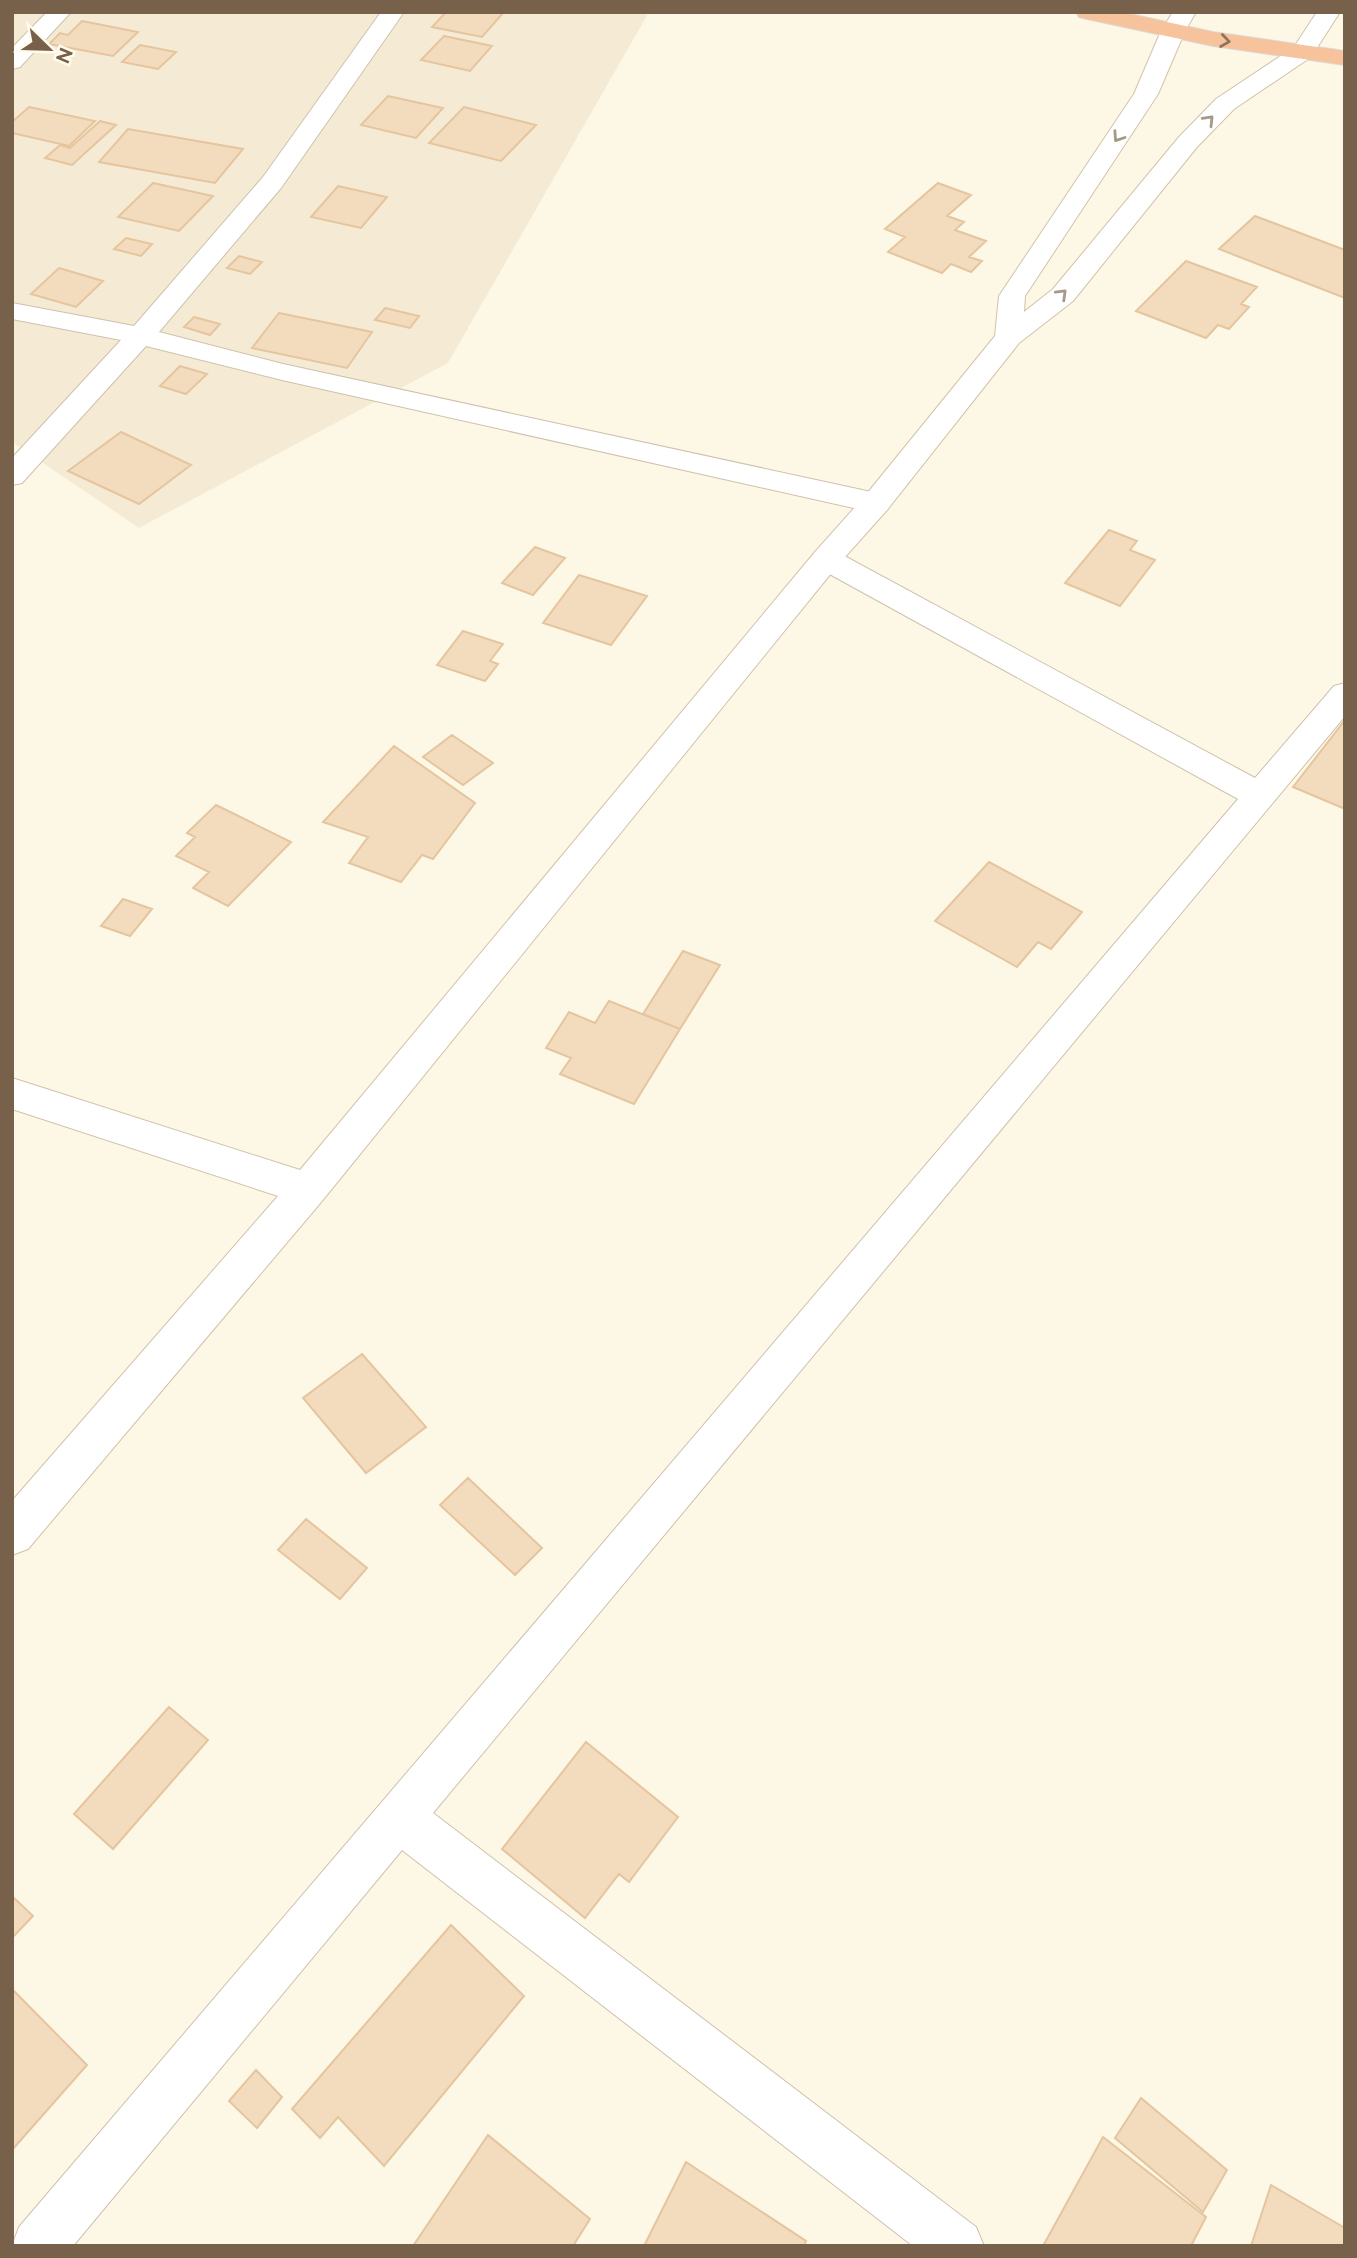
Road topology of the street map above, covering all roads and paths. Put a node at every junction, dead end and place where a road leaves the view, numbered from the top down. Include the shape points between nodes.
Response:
1 (60, 12) edge
2 (393, 12) edge
3 (1087, 12) edge
4 (1329, 12) edge
5 (1179, 22) edge
6 (1303, 52) junction
7 (1345, 58) edge
8 (12, 62) edge
9 (12, 311) edge
10 (141, 336) junction
11 (1009, 337) junction
12 (12, 476) edge
13 (876, 503) junction
14 (826, 559) junction
15 (1345, 694) edge
16 (1259, 795) junction
17 (12, 1093) edge
18 (308, 1189) junction
19 (12, 1534) edge
20 (398, 1817) junction
21 (38, 2246) edge
22 (957, 2246) edge

1 - 8 street
2 - 10 street via 271,184
3 - 5 highway
4 - 6 street
5 -> 6 highway
5 -> 11 street via 1146,94 1012,296
6 - 7 highway
11 -> 6 street via 1063,295 1224,104
9 - 10 street
10 - 12 street
10 - 13 street via 282,372
11 - 13 street
13 - 14 street
14 - 16 street
14 - 18 street
15 - 16 street
16 - 20 street
17 - 18 street
18 - 19 street
20 - 21 street
20 - 22 street

